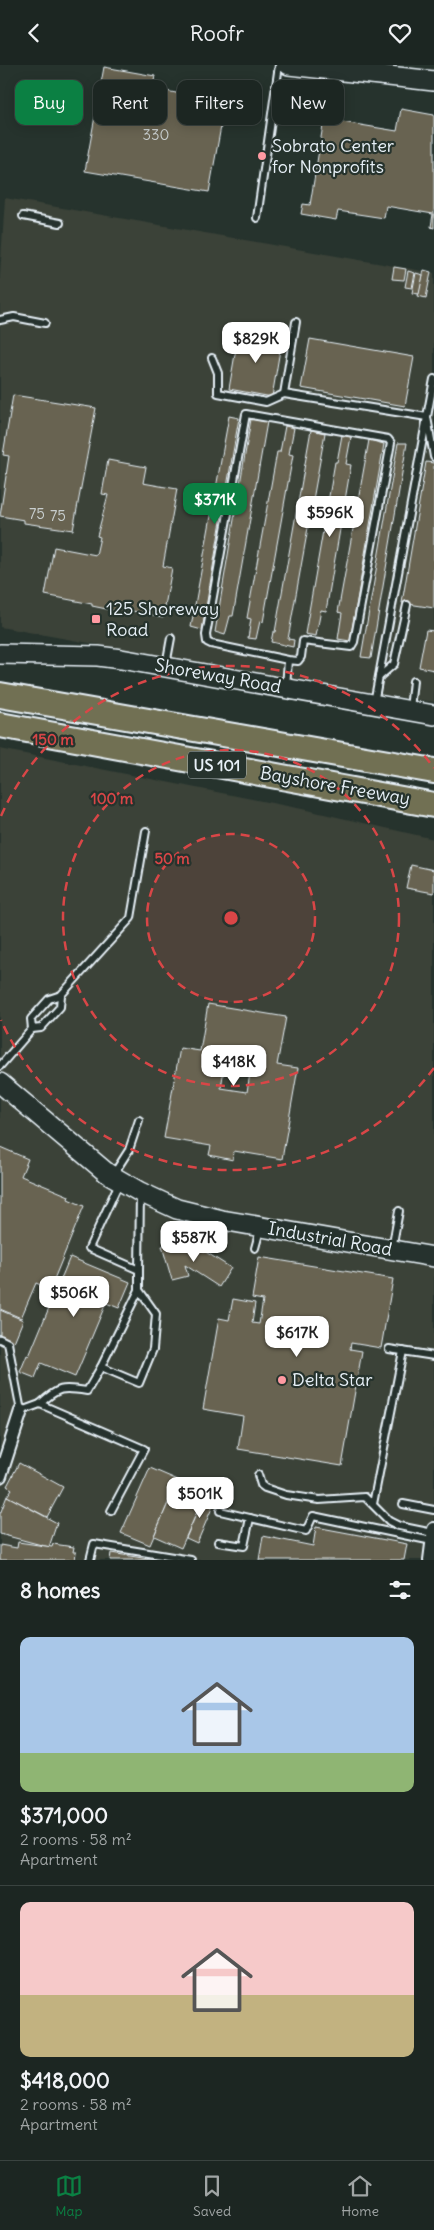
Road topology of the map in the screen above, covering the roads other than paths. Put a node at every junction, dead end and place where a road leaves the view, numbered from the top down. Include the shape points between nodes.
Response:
1 (279, 65) edge
2 (289, 65) edge
3 (434, 81) edge
4 (23, 216) dead end
5 (257, 218) dead end
6 (60, 223) dead end
7 (0, 320) edge
8 (296, 322) dead end
9 (45, 323) dead end
10 (212, 358) dead end
11 (434, 379) edge
12 (284, 394) junction
13 (428, 417) junction
14 (434, 460) edge
15 (407, 605) dead end
16 (171, 638) dead end
17 (0, 655) edge
18 (288, 660) junction
19 (166, 667) junction
20 (378, 678) junction
21 (413, 681) dead end
22 (286, 688) junction
23 (0, 695) edge
24 (374, 704) junction
25 (410, 710) junction
26 (434, 715) edge
27 (0, 725) edge
28 (292, 747) junction
29 (434, 760) edge
30 (434, 771) edge
31 (434, 805) edge
32 (146, 831) dead end
33 (61, 995) junction
34 (32, 1029) junction
35 (0, 1066) edge
36 (0, 1083) edge
37 (139, 1120) dead end
38 (116, 1179) junction
39 (140, 1193) junction
40 (399, 1211) dead end
41 (260, 1227) junction
42 (255, 1248) dead end
43 (392, 1249) junction
44 (434, 1257) edge
45 (139, 1270) junction
46 (139, 1290) junction
47 (0, 1339) edge
48 (389, 1349) dead end
49 (402, 1351) junction
50 (434, 1356) edge
51 (101, 1367) junction
52 (40, 1405) junction
53 (20, 1411) junction
54 (258, 1475) dead end
55 (0, 1476) edge
56 (373, 1504) junction
57 (403, 1504) dead end
58 (434, 1510) edge
59 (111, 1511) dead end
60 (220, 1511) dead end
61 (250, 1518) junction
62 (433, 1534) edge
63 (218, 1542) dead end
64 (90, 1560) edge
65 (191, 1560) edge
66 (430, 1560) edge

1 - 5 lane
2 - 3 main road
4 - 6 lane
7 - 9 lane via 14,317
8 - 12 lane
10 - 12 lane via 218,373 218,393 266,401
11 - 13 lane
12 - 13 lane
13 - 14 lane
13 - 20 lane
15 - 20 lane via 394,664
16 - 19 lane
17 - 19 main road, Shoreway Road via 98,656
18 - 18 lane via 207,641 246,414 388,439 391,443 354,642 351,647 303,641 298,661
18 - 22 lane
19 - 22 main road, Shoreway Road
20 - 24 lane
21 - 25 lane
22 - 24 main road, Shoreway Road
23 - 28 highway, Bayshore Freeway / US 101
24 - 25 main road, Shoreway Road
25 - 26 main road, Shoreway Road
27 - 31 highway, Bayshore Freeway / US 101
28 - 29 highway
28 - 30 highway, Bayshore Freeway / US 101
32 - 33 lane via 131,918
33 - 34 lane via 60,1007 41,1028
33 - 34 lane via 49,999 31,1019
34 - 35 lane
36 - 38 main road, Industrial Road
37 - 38 lane
38 - 39 main road, Industrial Road
38 - 45 lane via 89,1248
39 - 41 main road, Industrial Road via 177,1209
39 - 45 lane
40 - 43 lane
41 - 42 lane
41 - 43 main road, Industrial Road
43 - 44 main road, Industrial Road
45 - 46 lane
46 - 51 lane
46 - 51 lane via 156,1314 153,1349 139,1383
47 - 53 lane via 8,1343
48 - 49 lane
49 - 50 lane
49 - 56 lane
51 - 52 lane via 86,1391 66,1387 54,1391
52 - 53 lane
52 - 59 lane via 144,1449
53 - 55 street
54 - 56 lane via 265,1488 286,1495 319,1500 365,1497
56 - 62 lane via 389,1521 399,1526
57 - 58 lane
60 - 61 lane
61 - 62 lane via 306,1531 313,1517
61 - 63 lane via 244,1545
62 - 66 street
64 - 65 lane via 94,1544

